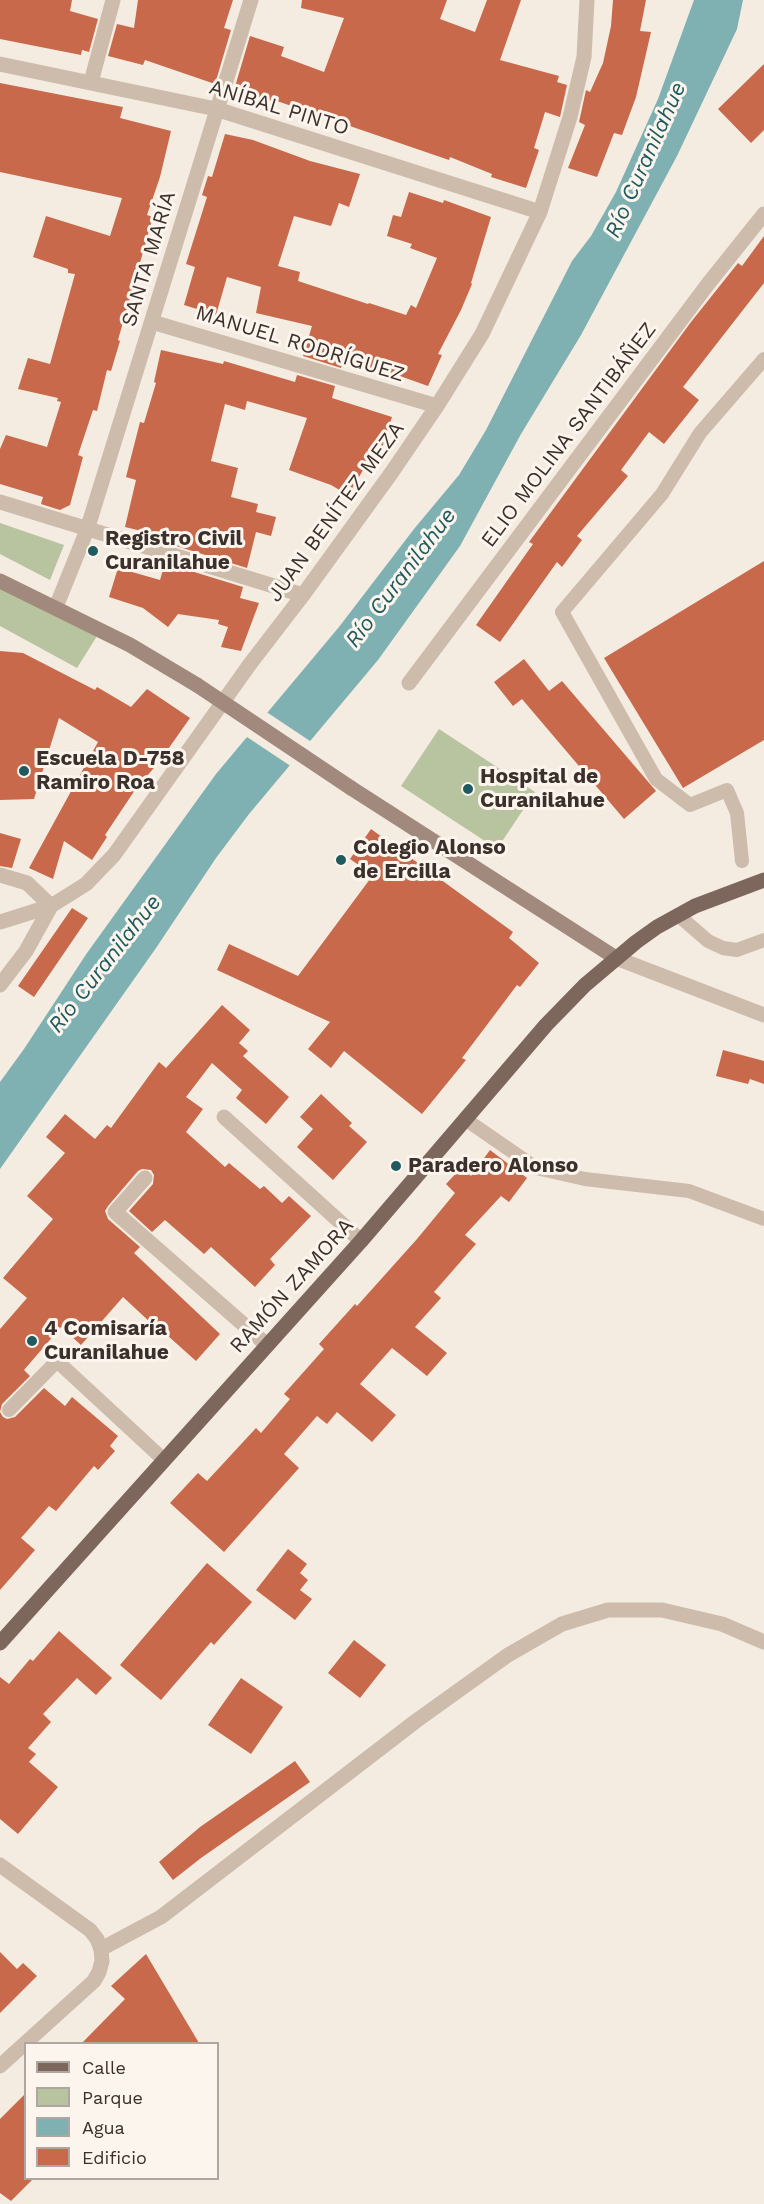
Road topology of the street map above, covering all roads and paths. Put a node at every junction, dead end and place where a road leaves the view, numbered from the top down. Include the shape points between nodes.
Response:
1 (113, 0) edge
2 (250, 0) edge
3 (587, 0) edge
4 (0, 64) edge
5 (91, 82) junction
6 (216, 109) junction
7 (540, 212) junction
8 (764, 214) edge
9 (152, 322) junction
10 (764, 359) edge
11 (437, 406) junction
12 (0, 502) edge
13 (87, 531) junction
14 (0, 581) edge
15 (303, 595) junction
16 (56, 607) junction
17 (409, 683) dead end
18 (742, 861) dead end
19 (0, 875) edge
20 (764, 880) edge
21 (51, 906) junction
22 (678, 915) junction
23 (0, 922) edge
24 (764, 940) edge
25 (616, 958) junction
26 (0, 985) edge
27 (764, 1016) edge
28 (224, 1117) dead end
29 (465, 1119) junction
30 (145, 1178) dead end
31 (764, 1219) edge
32 (361, 1241) junction
33 (267, 1345) junction
34 (9, 1410) dead end
35 (164, 1460) junction
36 (764, 1642) edge
37 (0, 1643) edge
38 (0, 1865) edge
39 (101, 1949) junction
40 (27, 2042) edge
41 (24, 2044) edge
42 (0, 2066) edge

1 - 5 street
2 - 6 street, SANTA MARÍA
3 - 7 street, JUAN BENÍTEZ MEZA via 584,57
4 - 5 street, ANÍBAL PINTO
5 - 6 street, ANÍBAL PINTO
6 - 7 street, ANÍBAL PINTO
6 - 9 street, SANTA MARÍA
7 - 11 street, JUAN BENÍTEZ MEZA via 482,334
8 - 17 street, ELIO MOLINA SANTIBÁÑEZ
9 - 11 street, MANUEL RODRÍGUEZ
9 - 13 street, SANTA MARÍA
10 - 18 lane via 700,432 662,494 562,612 656,779 690,805 727,790 737,813
11 - 15 street, JUAN BENÍTEZ MEZA
12 - 13 street
13 - 15 street
13 - 16 street, SANTA MARÍA
14 - 16 main road
15 - 21 street, JUAN BENÍTEZ MEZA via 114,855 87,884
16 - 25 main road, bridge via 197,685
19 - 21 street via 27,883
20 - 22 main road, RAMÓN ZAMORA
21 - 23 street
21 - 26 street, JUAN BENÍTEZ MEZA via 26,951
22 - 24 lane via 708,941 723,948 737,950
22 - 25 main road, RAMÓN ZAMORA
25 - 27 street
25 - 29 main road, RAMÓN ZAMORA via 546,1025
28 - 32 street
29 - 31 lane via 536,1168 585,1179 689,1191
29 - 32 main road, RAMÓN ZAMORA
30 - 33 street via 115,1212
32 - 33 main road, RAMÓN ZAMORA
33 - 35 main road, RAMÓN ZAMORA
34 - 35 lane via 57,1361
35 - 37 main road, RAMÓN ZAMORA
36 - 39 street via 722,1624 662,1610 608,1610 562,1624 508,1655 416,1720 161,1917
38 - 39 street via 90,1930
39 - 40 street via 102,1961 94,1981
41 - 42 street

